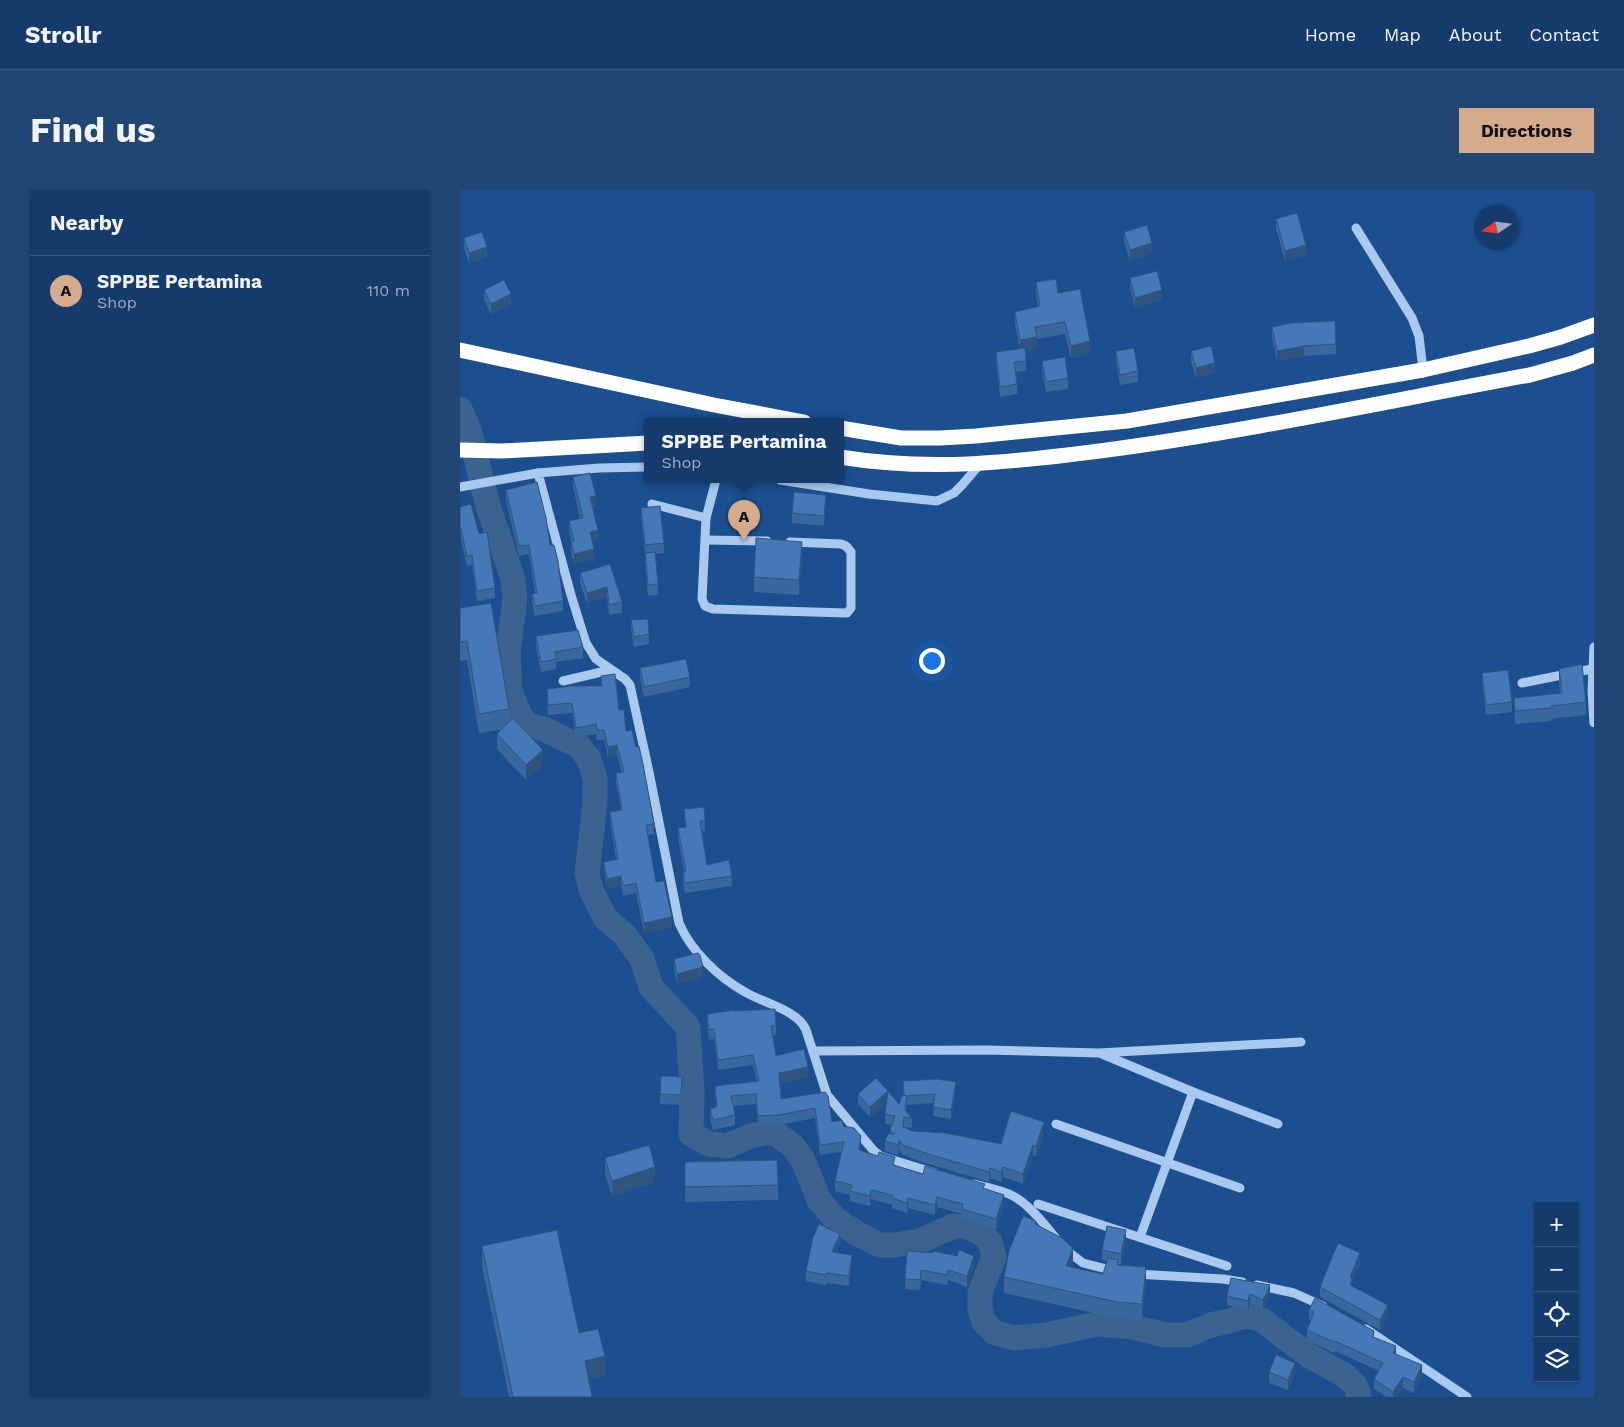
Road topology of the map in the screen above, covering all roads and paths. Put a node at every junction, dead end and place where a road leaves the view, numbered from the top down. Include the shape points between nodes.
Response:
1 (1356, 228) dead end
2 (1594, 325) edge
3 (460, 350) edge
4 (1594, 355) edge
5 (1423, 370) junction
6 (783, 418) edge
7 (844, 429) edge
8 (644, 443) edge
9 (460, 450) edge
10 (844, 457) edge
11 (980, 464) junction
12 (644, 467) edge
13 (538, 473) junction
14 (715, 483) edge
15 (799, 483) edge
16 (460, 488) edge
17 (652, 504) dead end
18 (706, 518) junction
19 (706, 540) junction
20 (1594, 647) edge
21 (1592, 669) junction
22 (610, 670) junction
23 (562, 681) dead end
24 (1522, 683) dead end
25 (1594, 722) edge
26 (1301, 1042) dead end
27 (813, 1051) junction
28 (1099, 1053) junction
29 (1193, 1092) junction
30 (1056, 1124) dead end
31 (1278, 1124) dead end
32 (1167, 1163) junction
33 (945, 1176) edge
34 (963, 1181) edge
35 (1240, 1188) dead end
36 (1038, 1204) dead end
37 (1140, 1237) junction
38 (1227, 1266) dead end
39 (1335, 1312) edge
40 (1360, 1326) edge
41 (1467, 1397) edge

1 - 5 street via 1412,318 1419,336
2 - 5 highway via 1529,346
3 - 6 highway
4 - 11 highway via 1530,375 1171,441
5 - 7 highway via 1127,420 976,436 901,438
8 - 9 highway via 502,451
10 - 11 highway via 905,465
11 - 15 street via 954,493 936,501
12 - 13 street
13 - 16 street
13 - 22 street via 586,643 596,659
14 - 18 street
17 - 18 street
18 - 19 street
19 - 19 street via 702,599 705,606 713,609 847,612 851,608 851,552 841,544
20 - 21 street
21 - 24 street
21 - 25 street
22 - 23 street
22 - 27 street via 630,685 679,923 686,938 703,959 739,988 799,1019 805,1026
26 - 28 street
27 - 28 street
27 - 33 street via 826,1095 872,1150 880,1156
28 - 29 street
29 - 31 street
29 - 32 street
30 - 32 street
32 - 35 street
32 - 37 street
34 - 39 street via 1017,1199 1077,1260 1093,1266 1270,1287
36 - 37 street
37 - 38 street
40 - 41 street

